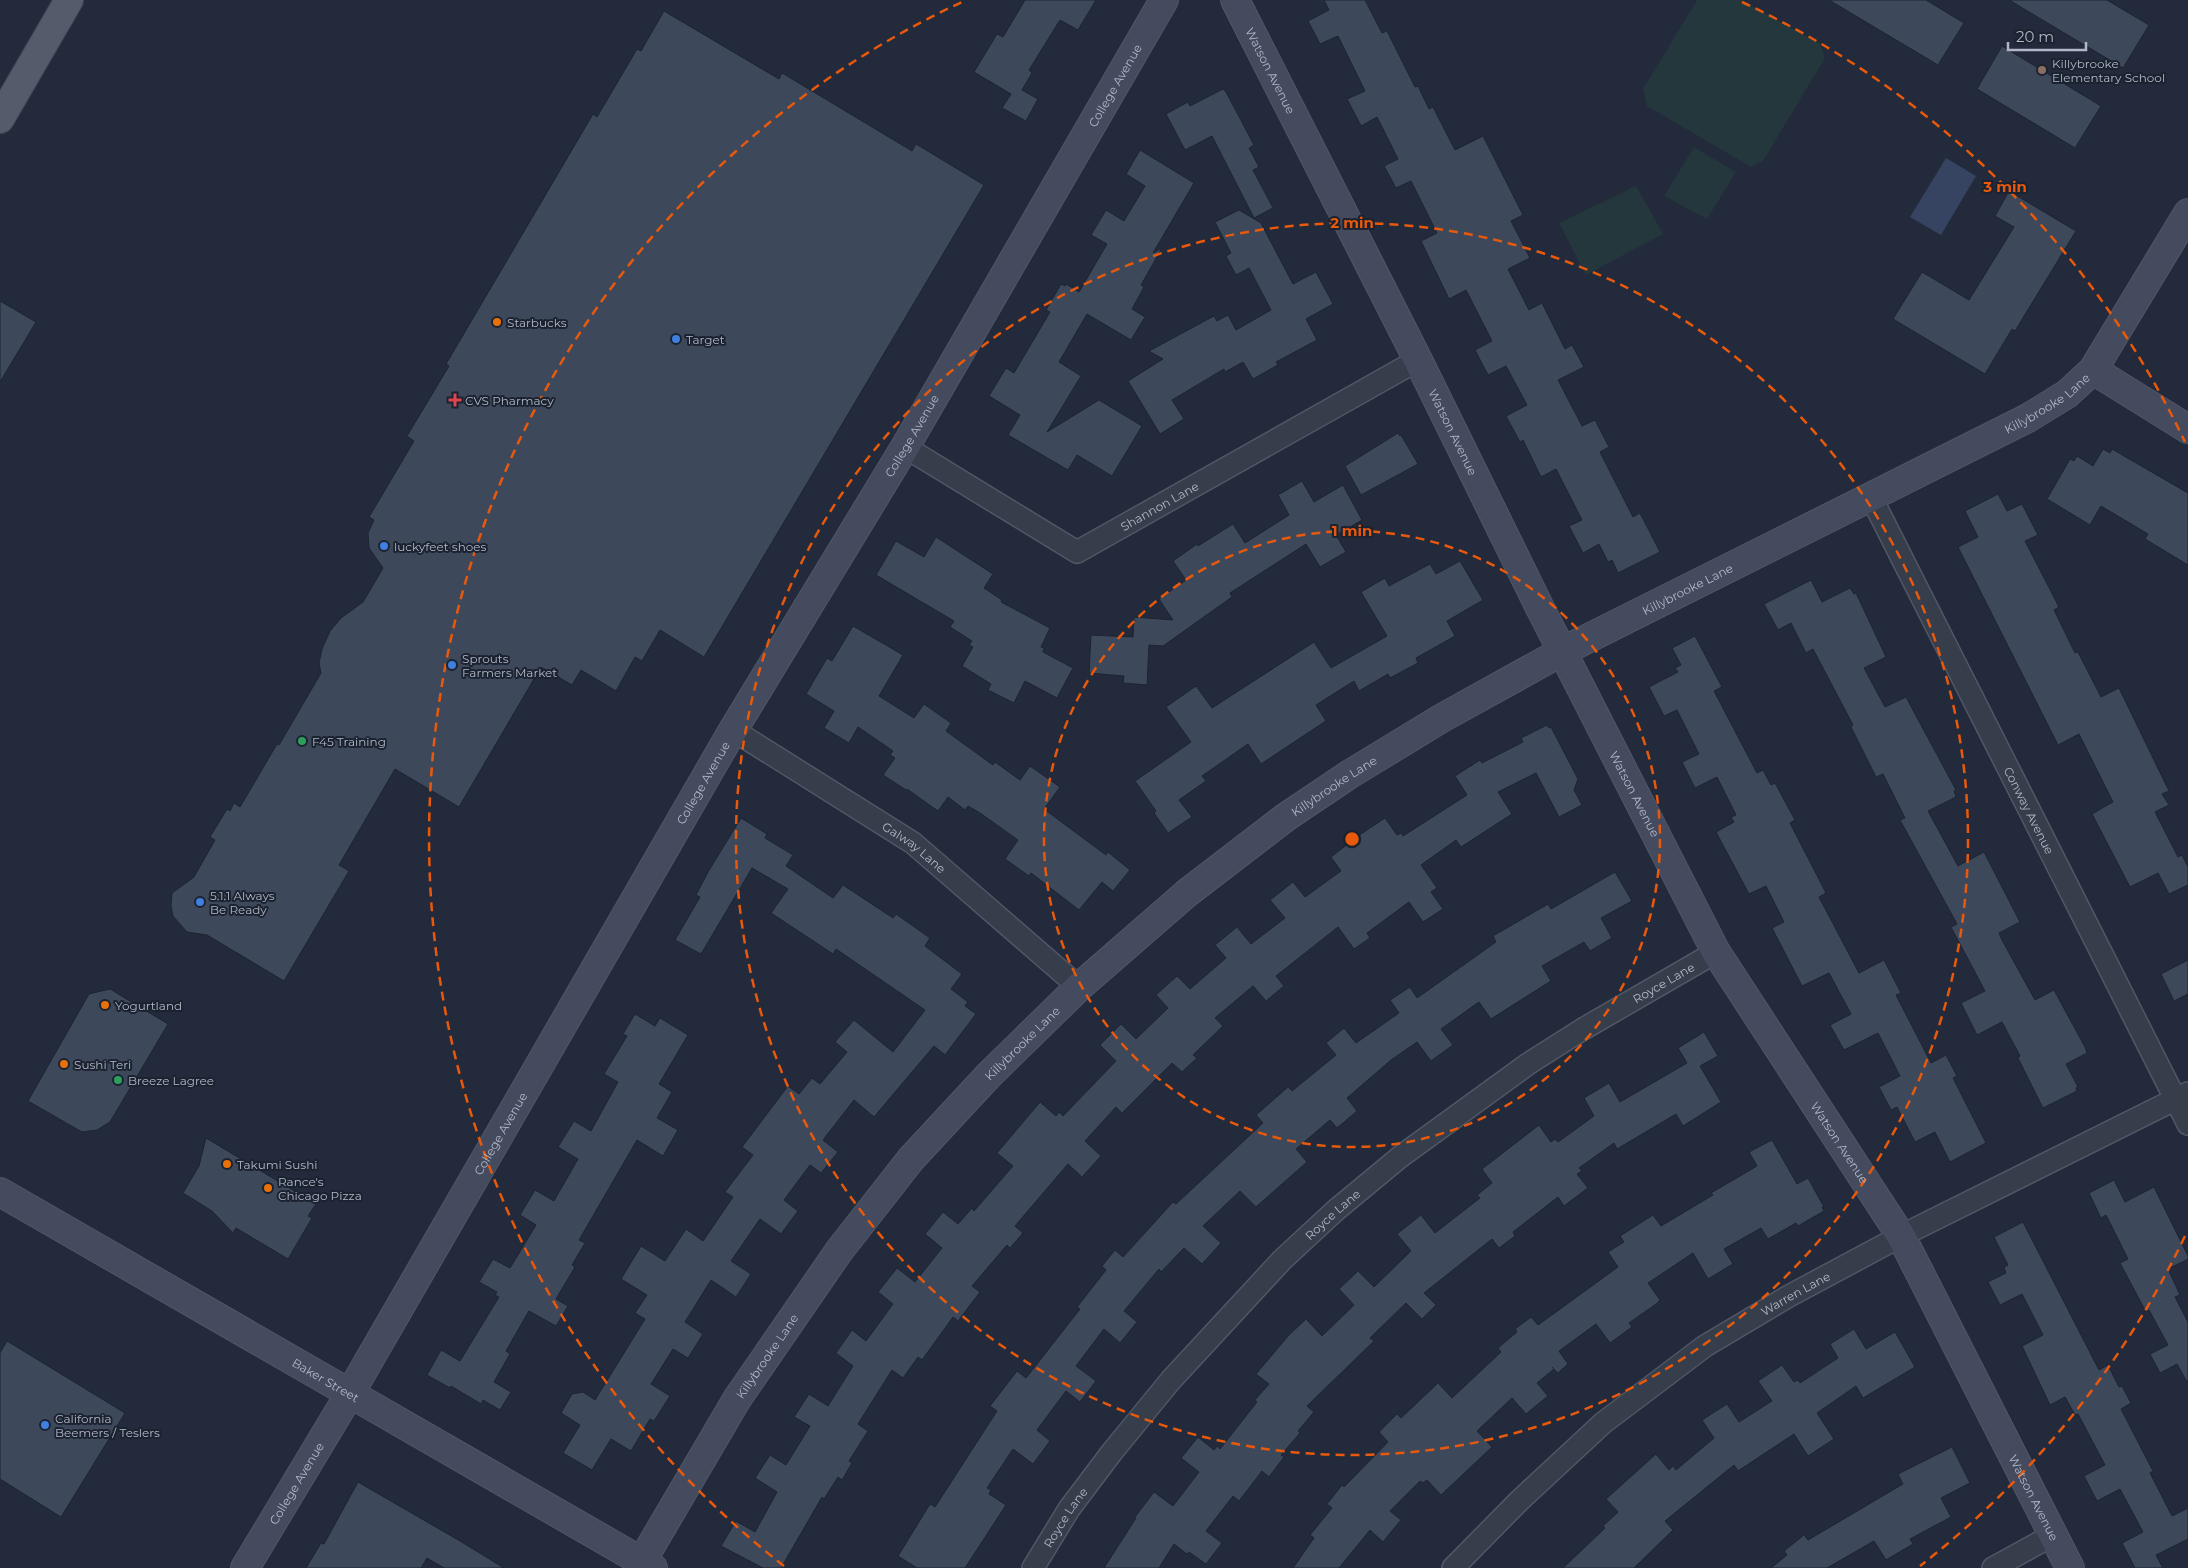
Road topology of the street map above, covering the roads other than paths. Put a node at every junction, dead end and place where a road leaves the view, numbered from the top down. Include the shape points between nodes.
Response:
1 (70, 0) edge
2 (1164, 0) edge
3 (1235, 0) edge
4 (0, 119) edge
5 (2188, 213) edge
6 (1418, 360) junction
7 (2093, 370) junction
8 (2188, 428) edge
9 (905, 447) junction
10 (1871, 497) junction
11 (1563, 651) junction
12 (733, 730) junction
13 (1716, 952) junction
14 (1079, 987) junction
15 (2182, 1096) edge
16 (2188, 1124) edge
17 (0, 1192) edge
18 (1902, 1236) junction
19 (350, 1395) junction
20 (2053, 1535) junction
21 (647, 1565) edge
22 (245, 1568) edge
23 (1033, 1568) edge
24 (1453, 1568) edge
25 (1993, 1568) edge
26 (2070, 1568) edge

1 - 4 main road
2 - 9 street, College Avenue
3 - 6 street, Watson Avenue
5 - 7 street, Killybrooke Lane
6 - 9 street, Shannon Lane via 1077,552
6 - 11 street, Watson Avenue
7 - 8 street
7 - 10 street, Killybrooke Lane via 2067,394 2028,418
9 - 12 street, College Avenue
10 - 11 street, Killybrooke Lane
10 - 15 street, Conway Avenue
11 - 13 street, Watson Avenue
11 - 14 street, Killybrooke Lane via 1442,718 1350,774 1286,818 1187,893
12 - 14 street, Galway Lane via 914,844
12 - 19 street, College Avenue
13 - 18 street, Watson Avenue
13 - 23 street, Royce Lane via 1583,1028 1528,1064 1400,1156 1336,1210 1282,1260 1171,1380 1069,1510
14 - 21 street, Killybrooke Lane via 989,1075 911,1159 839,1251 737,1399
15 - 16 street, Conway Avenue
15 - 18 street, Warren Lane
17 - 19 street, Baker Street
18 - 20 street, Watson Avenue
18 - 24 street, Warren Lane via 1789,1296 1705,1346 1603,1423
19 - 21 street, Baker Street
19 - 22 street, College Avenue
20 - 25 street
20 - 26 street, Watson Avenue

